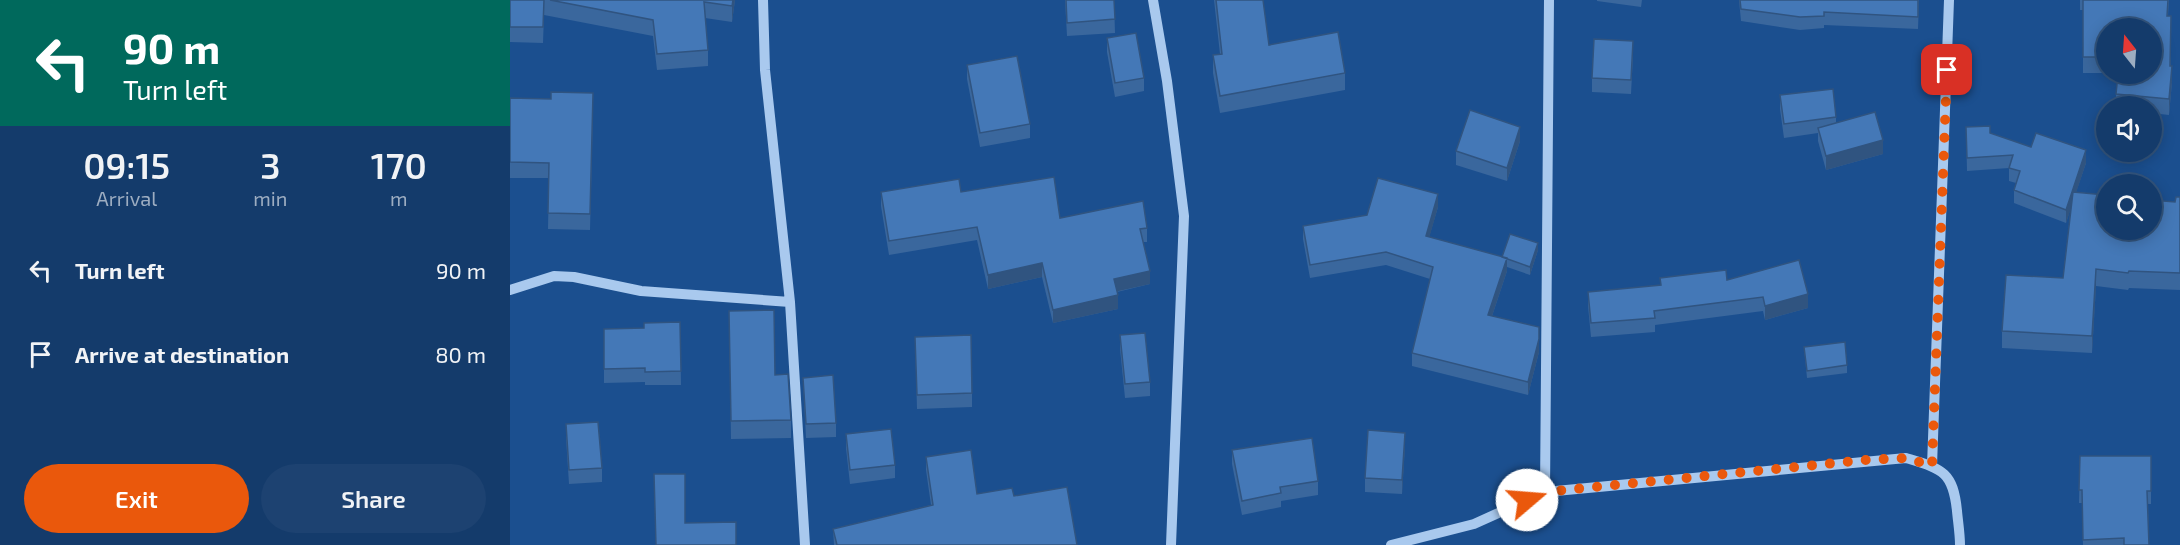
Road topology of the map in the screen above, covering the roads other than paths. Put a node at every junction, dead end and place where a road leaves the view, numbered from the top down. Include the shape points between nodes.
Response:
1 (764, 0) edge
2 (1153, 0) edge
3 (1549, 0) edge
4 (1949, 0) edge
5 (510, 290) edge
6 (790, 302) junction
7 (1932, 466) junction
8 (1545, 492) junction
9 (805, 545) edge
10 (1170, 545) edge
11 (1391, 545) edge
12 (1960, 545) edge

1 - 6 street via 765,70
2 - 10 street via 1184,216
3 - 8 street
4 - 7 street
5 - 6 street via 554,276 641,291
6 - 9 street
7 - 8 street via 1906,458 1866,460
7 - 12 street via 1948,477 1955,490
8 - 11 street via 1474,524

